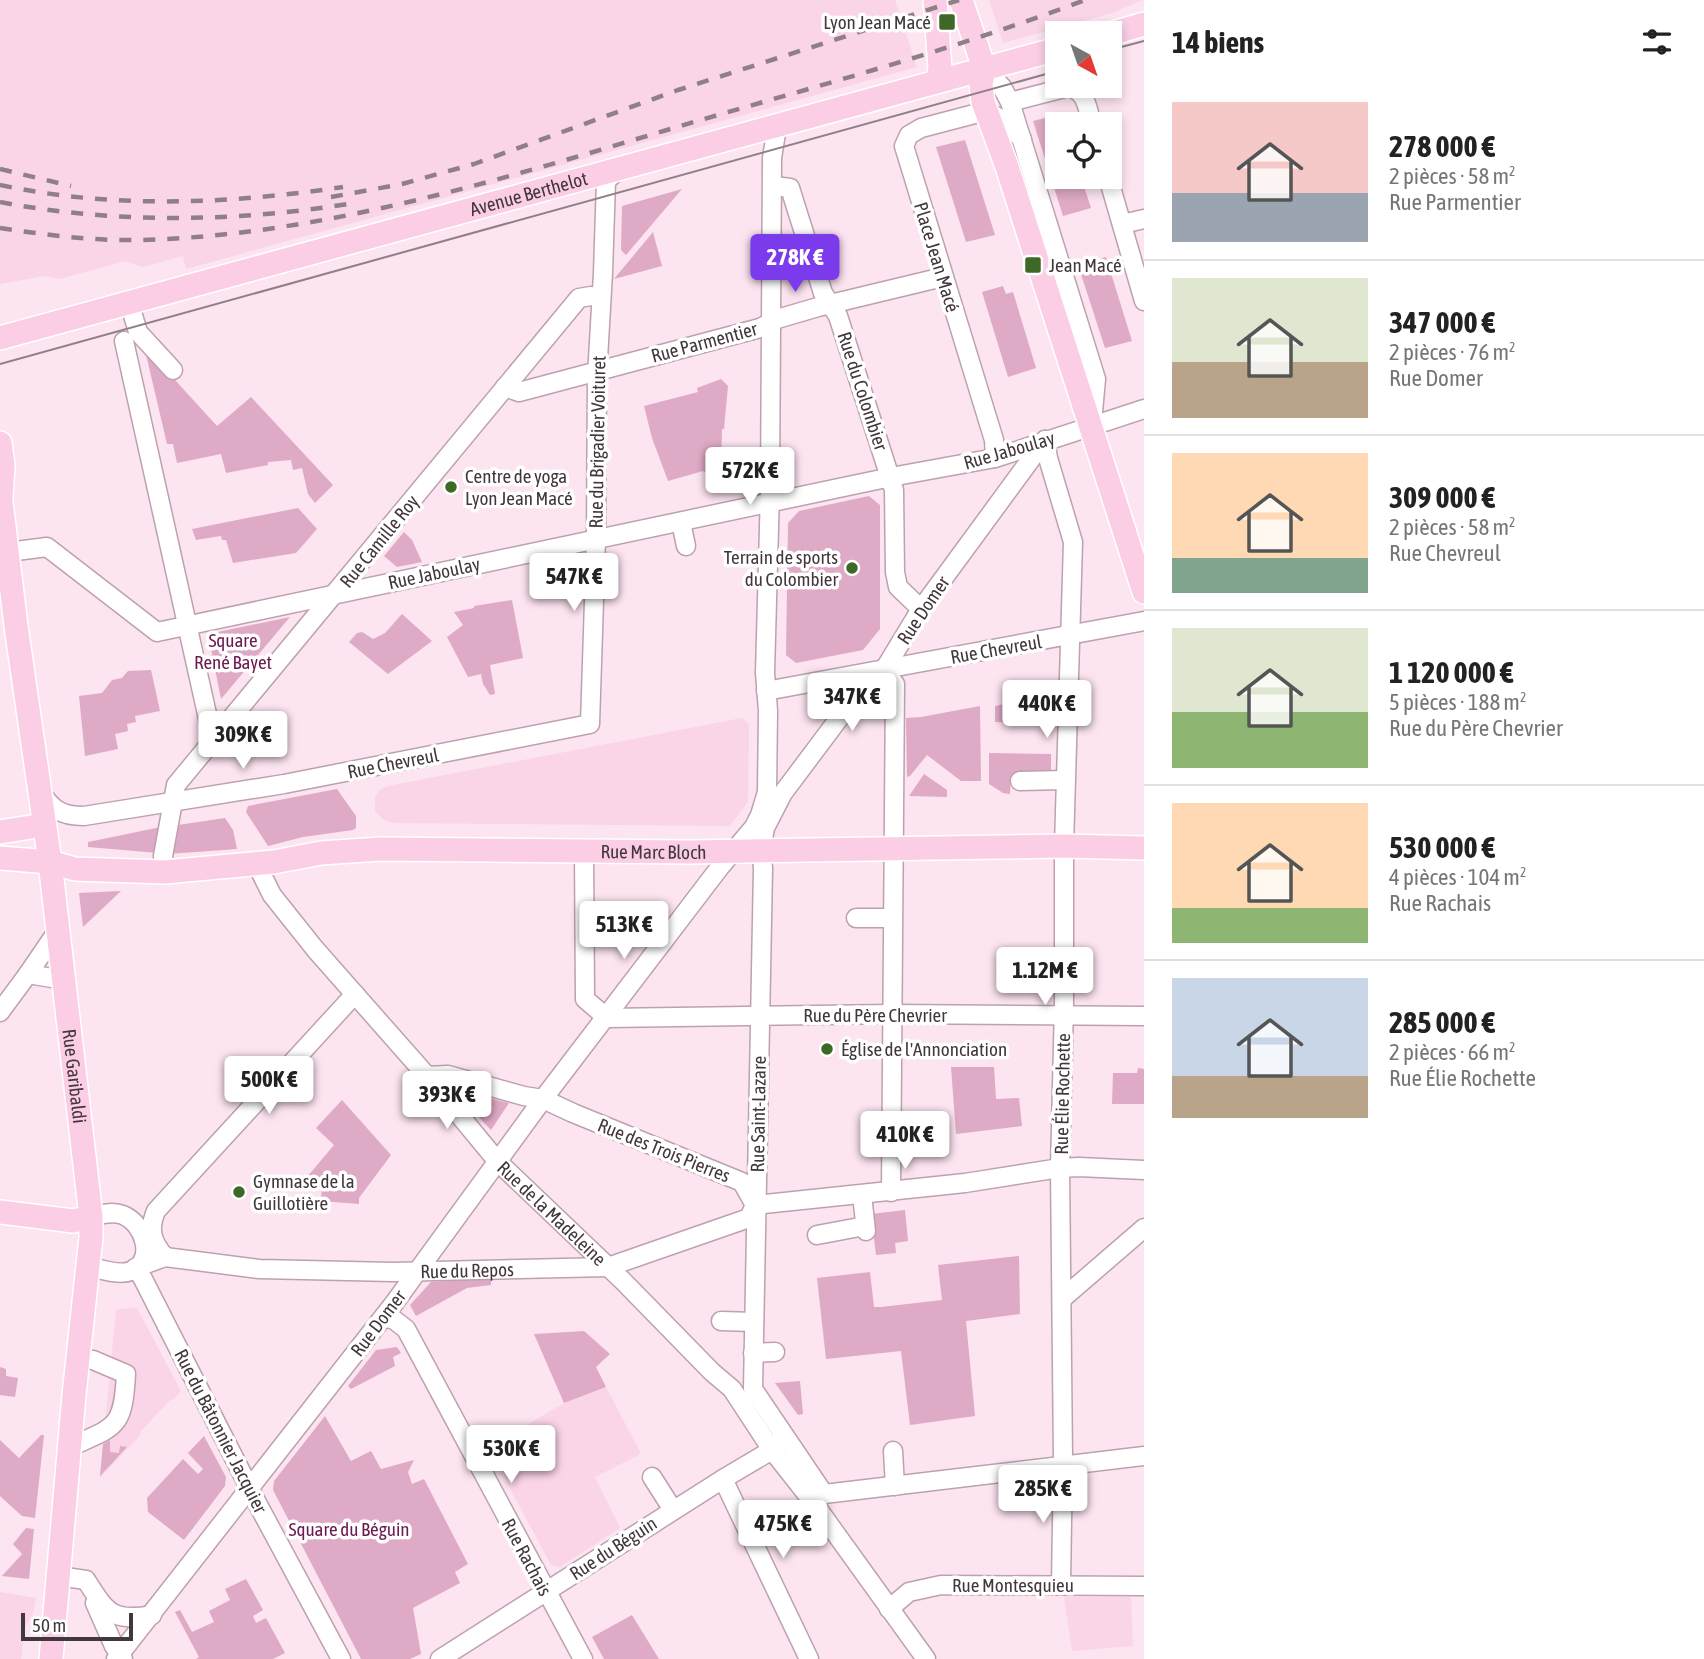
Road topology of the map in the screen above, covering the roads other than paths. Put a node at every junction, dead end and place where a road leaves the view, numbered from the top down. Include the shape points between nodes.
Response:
1 (935, 0) edge
2 (961, 0) edge
3 (1144, 24) edge
4 (1122, 30) edge
5 (1045, 52) edge
6 (984, 68) junction
7 (938, 80) junction
8 (1010, 102) junction
9 (986, 111) junction
10 (1088, 112) edge
11 (784, 123) junction
12 (1021, 139) junction
13 (621, 167) junction
14 (774, 186) junction
15 (1112, 189) edge
16 (1144, 219) edge
17 (1122, 224) junction
18 (943, 277) junction
19 (600, 298) junction
20 (1144, 300) edge
21 (129, 302) junction
22 (831, 305) junction
23 (770, 322) junction
24 (0, 338) edge
25 (124, 341) dead end
26 (173, 370) dead end
27 (597, 371) junction
28 (505, 387) junction
29 (1139, 413) edge
30 (1091, 426) junction
31 (1045, 440) junction
32 (0, 443) edge
33 (995, 458) junction
34 (891, 477) junction
35 (0, 495) edge
36 (769, 503) junction
37 (681, 522) junction
38 (596, 539) junction
39 (686, 547) dead end
40 (8, 552) junction
41 (1144, 592) edge
42 (335, 595) junction
43 (921, 609) junction
44 (1144, 621) edge
45 (189, 625) junction
46 (1069, 635) junction
47 (884, 670) junction
48 (766, 691) junction
49 (590, 724) joint
50 (213, 741) junction
51 (767, 763) junction
52 (797, 774) junction
53 (1065, 780) junction
54 (1020, 781) dead end
55 (39, 790) junction
56 (172, 804) junction
57 (44, 825) junction
58 (0, 832) edge
59 (1064, 846) junction
60 (894, 848) junction
61 (1144, 848) edge
62 (735, 849) junction
63 (584, 850) junction
64 (761, 850) junction
65 (0, 858) edge
66 (50, 862) junction
67 (256, 863) junction
68 (165, 872) junction
69 (856, 918) dead end
70 (892, 918) junction
71 (58, 930) junction
72 (28, 974) junction
73 (64, 980) junction
74 (355, 994) junction
75 (0, 1012) edge
76 (891, 1014) junction
77 (1064, 1015) junction
78 (1144, 1016) edge
79 (760, 1017) junction
80 (607, 1018) junction
81 (427, 1076) junction
82 (543, 1099) junction
83 (498, 1162) junction
84 (1060, 1168) junction
85 (1144, 1170) edge
86 (891, 1192) junction
87 (862, 1195) junction
88 (755, 1205) junction
89 (156, 1211) junction
90 (0, 1212) edge
91 (91, 1217) junction
92 (135, 1222) junction
93 (1144, 1228) edge
94 (817, 1235) dead end
95 (165, 1257) junction
96 (88, 1266) junction
97 (608, 1267) junction
98 (417, 1270) junction
99 (139, 1273) junction
100 (1063, 1298) junction
101 (383, 1318) junction
102 (721, 1321) dead end
103 (754, 1322) junction
104 (775, 1352) dead end
105 (753, 1353) junction
106 (78, 1357) junction
107 (752, 1378) junction
108 (732, 1388) junction
109 (1063, 1410) junction
110 (1045, 1413) dead end
111 (782, 1434) junction
112 (69, 1447) junction
113 (772, 1450) junction
114 (892, 1451) dead end
115 (1144, 1456) edge
116 (1063, 1466) junction
117 (652, 1477) dead end
118 (723, 1479) junction
119 (895, 1486) junction
120 (250, 1488) junction
121 (819, 1498) junction
122 (673, 1510) junction
123 (58, 1576) junction
124 (86, 1580) junction
125 (1060, 1584) junction
126 (1144, 1586) edge
127 (546, 1591) junction
128 (889, 1609) junction
129 (152, 1615) junction
130 (120, 1658) edge
131 (51, 1659) edge
132 (341, 1659) edge
133 (440, 1659) edge
134 (583, 1659) edge
135 (809, 1659) edge
136 (926, 1659) edge

1 - 7 main road
2 - 6 main road
3 - 4 main road
5 - 6 main road, Avenue Berthelot
6 - 7 main road, Avenue Berthelot
6 - 8 street
6 - 9 main road via 981,85
7 - 11 main road, Avenue Berthelot
8 - 10 street via 1068,87 1083,94
8 - 12 street
9 - 12 street
9 - 18 street, Place Jean Macé via 921,128 909,135 904,146
9 - 30 main road
11 - 13 main road, Avenue Berthelot
11 - 14 street via 773,144
12 - 30 street via 1096,379
13 - 19 street, Rue du Brigadier Voituret via 606,181
13 - 21 main road, Avenue Berthelot
14 - 22 street, Rue du Colombier via 790,188 823,293
14 - 23 street
15 - 17 street
16 - 17 street
17 - 20 street
18 - 22 street, Rue Parmentier
18 - 33 street, Place Jean Macé
19 - 27 street, Rue du Brigadier Voituret
19 - 28 street, Rue Camille Roy via 579,298
21 - 24 main road, Avenue Berthelot
21 - 26 street via 138,332
22 - 23 street, Rue Parmentier
22 - 34 street, Rue du Colombier
23 - 27 street, Rue Parmentier
23 - 36 street
25 - 45 street
27 - 28 street, Rue Parmentier via 519,392
27 - 38 street, Rue du Brigadier Voituret
28 - 42 street, Rue Camille Roy
29 - 30 street, Rue Jaboulay
30 - 31 street, Rue Jaboulay
30 - 41 main road
31 - 33 street, Rue Jaboulay
31 - 43 street, Rue Domer
31 - 46 street, Rue Élie Rochette via 1073,542
32 - 35 main road, Rue Garibaldi
33 - 34 street, Rue Jaboulay
34 - 36 street, Rue Jaboulay
34 - 43 street, Rue du Colombier via 898,587
35 - 40 main road, Rue Garibaldi
36 - 37 street, Rue Jaboulay
36 - 48 street
37 - 38 street, Rue Jaboulay
37 - 39 street
38 - 42 street, Rue Jaboulay
38 - 49 street, Rue du Brigadier Voituret
40 - 45 street, Rue Jaboulay via 47,547 157,632
40 - 55 main road, Rue Garibaldi
42 - 45 street, Rue Jaboulay
42 - 50 street, Rue Camille Roy
43 - 47 street, Rue Domer
44 - 46 street, Rue Chevreul
45 - 50 street
46 - 47 street, Rue Chevreul
46 - 53 street, Rue Élie Rochette
47 - 48 street, Rue Chevreul
47 - 52 street, Rue Domer via 852,701
47 - 60 street via 895,684
48 - 51 street
49 - 56 street, Rue Chevreul
50 - 56 street, Rue Camille Roy via 176,785
51 - 52 street via 780,775
51 - 62 street via 767,792 760,815
52 - 64 street, Rue Domer via 765,828
53 - 54 street
53 - 59 street, Rue Élie Rochette
55 - 56 street, Rue Chevreul via 57,812 71,816
55 - 57 main road, Rue Garibaldi
56 - 68 street, Rue Camille Roy via 163,856
57 - 58 main road
57 - 66 main road, Rue Garibaldi
59 - 60 main road, Rue Marc Bloch
59 - 61 main road, Rue Marc Bloch
59 - 77 street, Rue Élie Rochette
60 - 64 main road, Rue Marc Bloch
60 - 70 street
62 - 63 main road, Rue Marc Bloch
62 - 64 main road, Rue Marc Bloch
62 - 80 street, Rue Domer
63 - 67 main road, Rue Marc Bloch via 380,849
63 - 80 street via 585,999
64 - 79 street, Rue Saint-Lazare
65 - 66 main road
66 - 68 main road via 75,869
66 - 71 main road, Rue Garibaldi
67 - 68 main road, Rue Marc Bloch
67 - 74 street, Rue de la Madeleine via 272,895
69 - 70 street
70 - 76 street
71 - 72 street
71 - 73 main road, Rue Garibaldi
72 - 73 street
72 - 75 street
73 - 91 main road, Rue Garibaldi
74 - 81 street, Rue de la Madeleine
74 - 89 street
76 - 77 street, Rue du Père Chevrier
76 - 79 street, Rue du Père Chevrier
76 - 86 street
77 - 78 street, Rue du Père Chevrier
77 - 84 street, Rue Élie Rochette
79 - 80 street, Rue du Père Chevrier
79 - 88 street, Rue Saint-Lazare
80 - 82 street, Rue Domer
81 - 82 street, Rue des Trois Pierres via 448,1075
81 - 83 street, Rue de la Madeleine
82 - 83 street, Rue Domer
82 - 88 street, Rue des Trois Pierres via 742,1182
83 - 97 street, Rue de la Madeleine
83 - 98 street, Rue Domer
84 - 85 street
84 - 86 street
84 - 100 street, Rue Élie Rochette
86 - 87 street
87 - 88 street
87 - 94 street via 866,1229
88 - 97 street, Rue du Repos via 749,1218 636,1251
88 - 103 street, Rue Saint-Lazare
89 - 92 street
89 - 95 street via 151,1234
90 - 91 main road via 73,1221
91 - 92 street via 121,1214
91 - 96 main road, Rue Garibaldi
92 - 99 street via 145,1242
93 - 100 street
95 - 98 street, Rue du Repos via 260,1269
95 - 99 street, Rue du Repos
96 - 99 street, Rue du Repos
96 - 106 main road, Rue Garibaldi
97 - 98 street, Rue du Repos
97 - 108 street, Rue de la Madeleine
98 - 101 street, Rue Domer
99 - 120 street, Rue du Bâtonnier Jacquier
100 - 109 street, Rue Élie Rochette
101 - 120 street, Rue Domer
101 - 127 street, Rue Rachais via 406,1329
102 - 103 street
103 - 105 street, Rue Saint-Lazare
104 - 105 street
105 - 107 street, Rue Saint-Lazare
106 - 112 main road, Rue Garibaldi
106 - 112 street via 126,1374 124,1405 114,1426
107 - 108 street
107 - 111 street, Rue de la Madeleine via 753,1389
108 - 113 street, Rue de la Madeleine
109 - 110 street
109 - 116 street, Rue Élie Rochette
111 - 113 street, Rue du Béguin
111 - 121 street, Rue de la Madeleine
112 - 123 main road, Rue Garibaldi
113 - 118 street, Rue du Béguin
113 - 121 street, Rue de la Madeleine
114 - 119 street
115 - 116 street
116 - 119 street
116 - 125 street, Rue Élie Rochette
117 - 122 street
118 - 122 street, Rue du Béguin
118 - 135 street
119 - 121 street
120 - 129 street, Rue Domer
120 - 132 street, Rue du Bâtonnier Jacquier
121 - 128 street, Rue de la Madeleine
122 - 127 street, Rue du Béguin
123 - 124 street
123 - 131 main road, Rue Garibaldi
124 - 129 street via 108,1611 120,1618
124 - 130 street
125 - 126 street, Rue Montesquieu
125 - 128 street, Rue Montesquieu via 941,1585 909,1592
127 - 133 street, Rue du Béguin
127 - 134 street, Rue Rachais
128 - 136 street, Rue de la Madeleine
129 - 130 street, Rue Domer

